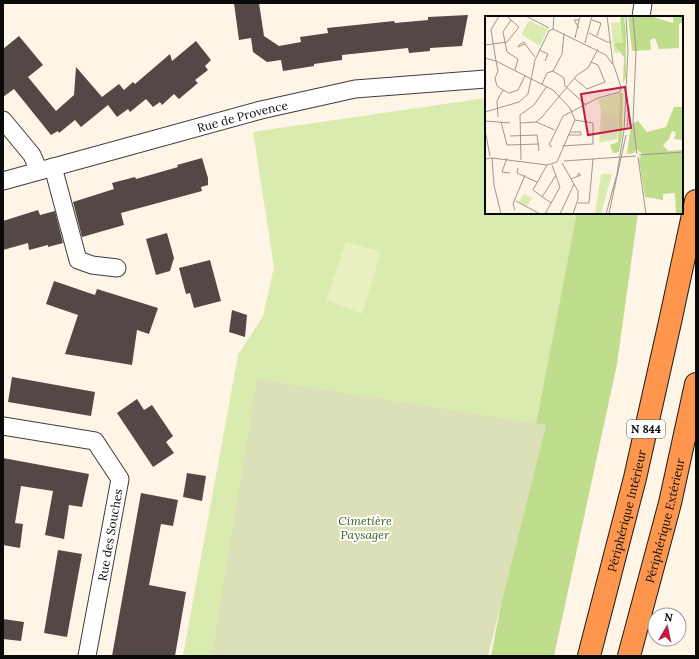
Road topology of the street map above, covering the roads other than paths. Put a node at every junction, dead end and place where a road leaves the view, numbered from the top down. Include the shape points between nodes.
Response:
1 (643, 3) edge
2 (641, 16) edge
3 (485, 78) edge
4 (3, 120) edge
5 (46, 169) junction
6 (3, 181) edge
7 (696, 201) edge
8 (117, 268) dead end
9 (696, 384) edge
10 (3, 426) edge
11 (87, 656) edge
12 (589, 656) edge
13 (629, 656) edge

1 - 2 street
3 - 5 street, Rue de Provence via 355,89 261,110
4 - 5 street
5 - 6 street, Rue de Provence
5 - 8 street via 78,260 92,265
7 - 12 highway, Périphérique Intérieur / N 844 via 635,478
9 - 13 highway, Périphérique Extérieur via 670,503
10 - 11 street, Rue des Souches via 95,441 120,479

